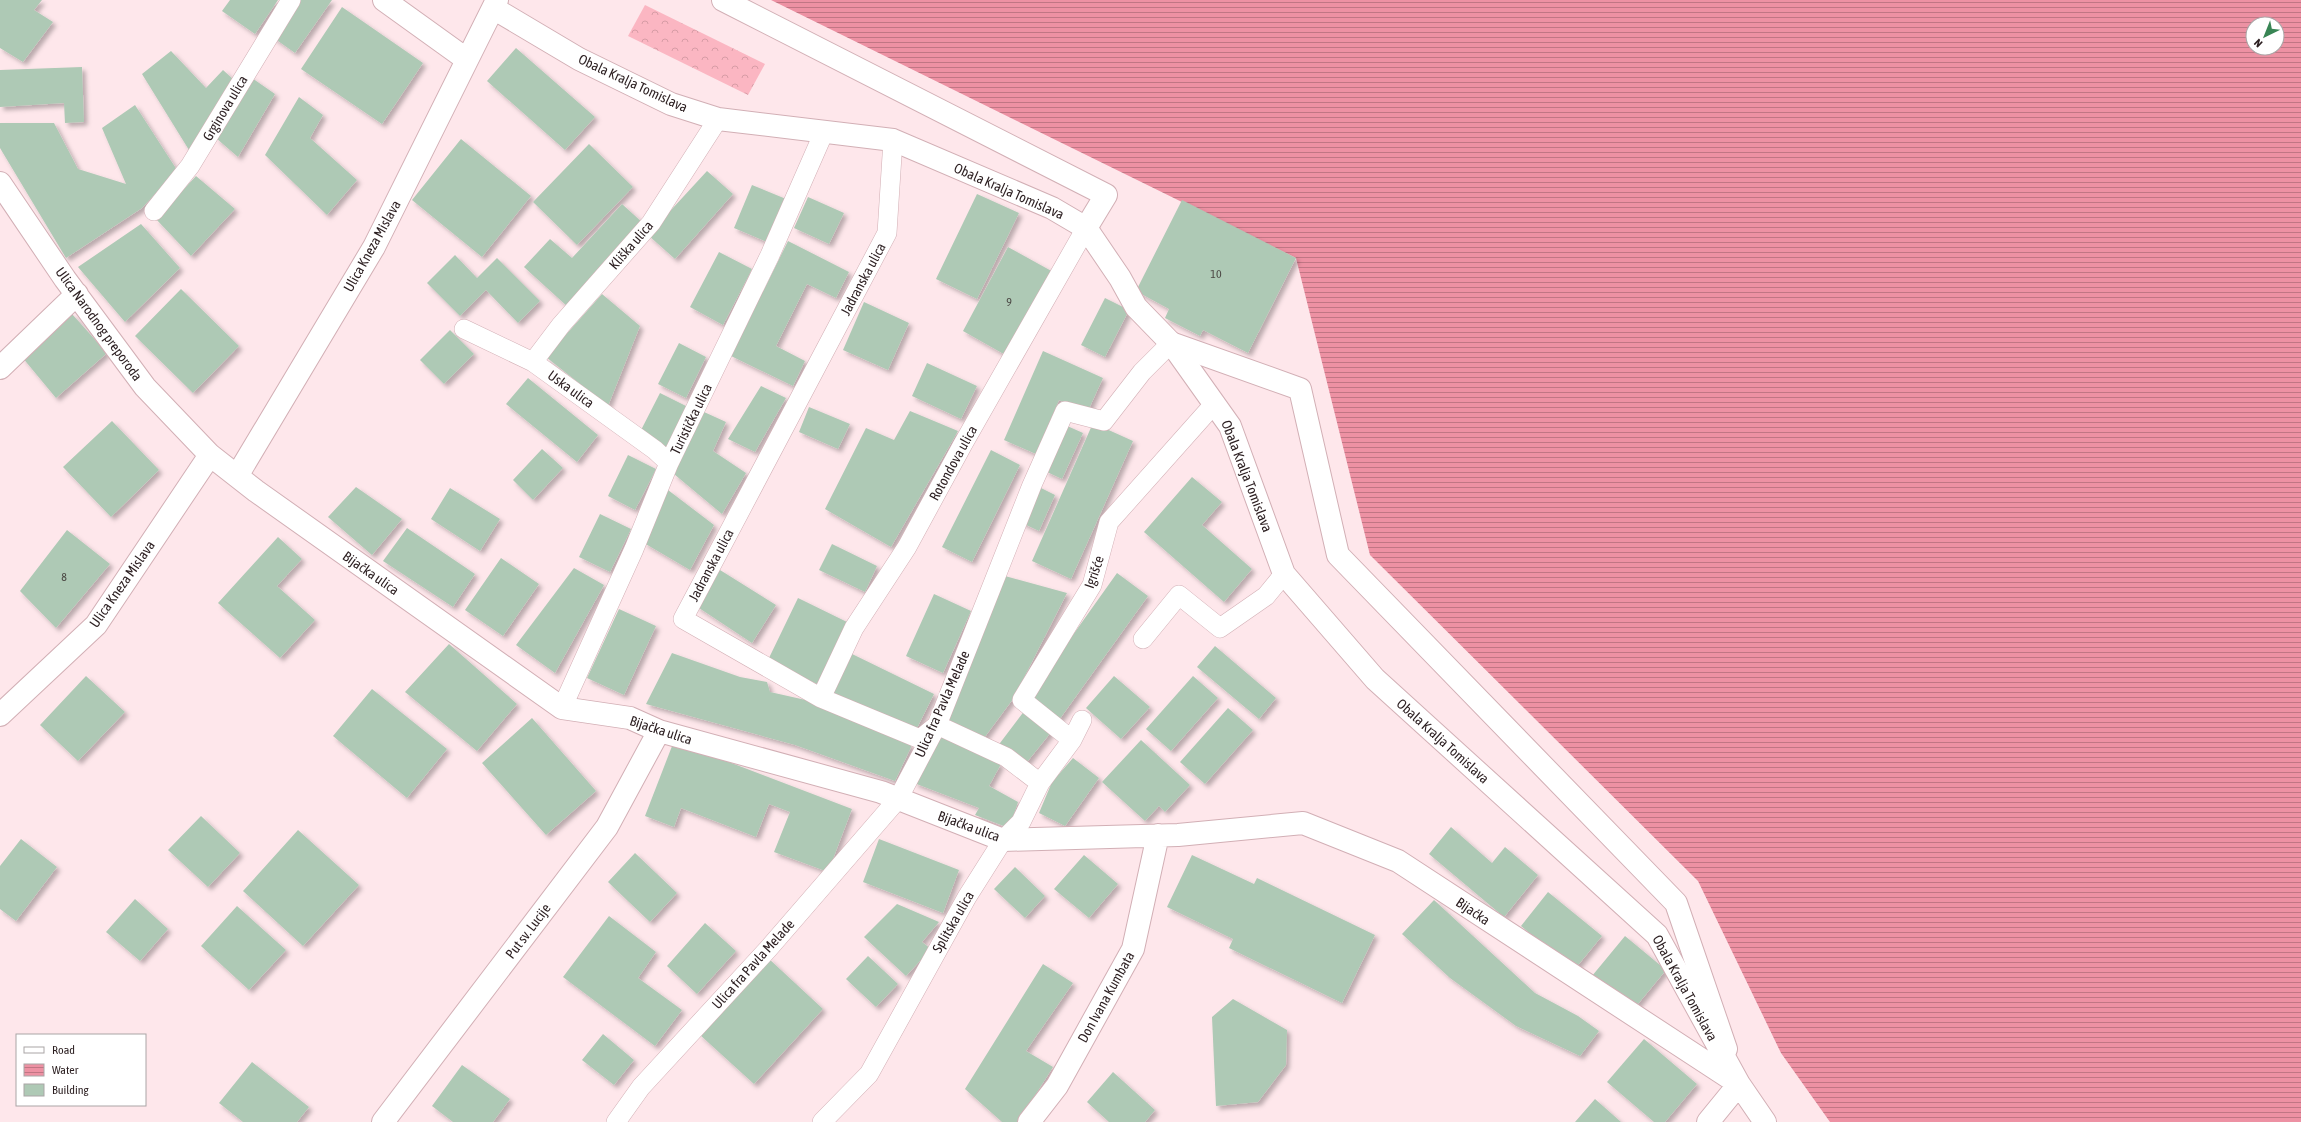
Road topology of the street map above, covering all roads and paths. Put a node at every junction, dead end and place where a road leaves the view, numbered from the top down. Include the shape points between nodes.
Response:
1 (291, 0) edge
2 (384, 0) edge
3 (723, 0) edge
4 (495, 4) edge
5 (466, 59) junction
6 (718, 119) junction
7 (824, 132) junction
8 (893, 140) junction
9 (0, 183) edge
10 (154, 212) dead end
11 (1086, 228) junction
12 (77, 294) junction
13 (464, 328) dead end
14 (1171, 343) junction
15 (533, 362) junction
16 (0, 368) edge
17 (1215, 403) junction
18 (210, 455) junction
19 (669, 463) junction
20 (237, 476) junction
21 (1284, 574) junction
22 (1143, 639) dead end
23 (821, 698) junction
24 (562, 708) junction
25 (0, 715) edge
26 (1082, 720) dead end
27 (937, 725) junction
28 (659, 731) junction
29 (1072, 740) junction
30 (1040, 783) junction
31 (898, 799) junction
32 (1168, 835) junction
33 (1003, 840) junction
34 (1739, 1084) junction
35 (383, 1122) edge
36 (616, 1122) edge
37 (822, 1122) edge
38 (1030, 1122) edge
39 (1708, 1122) edge
40 (1765, 1122) edge

1 - 10 lane, Grginova ulica via 190,166
2 - 5 street
3 - 11 street via 1106,195
4 - 5 street, Ulica Kneza Mislava
4 - 6 street, Obala Kralja Tomislava via 579,59 671,104
5 - 20 street, Ulica Kneza Mislava via 374,246
6 - 7 street, Obala Kralja Tomislava
6 - 15 lane, Kliška ulica via 651,223
7 - 8 street, Obala Kralja Tomislava
7 - 19 lane, Turistička ulica via 770,255
8 - 11 street, Obala Kralja Tomislava via 1052,208
8 - 23 lane, Jadranska ulica via 887,233 683,619
9 - 12 street, Ulica Narodnog preporoda
11 - 14 street, Obala Kralja Tomislava via 1136,307
11 - 23 lane, Rotondova ulica via 907,547 854,628
12 - 16 street
12 - 18 street, Ulica Narodnog preporoda via 145,387
13 - 15 lane, Uska ulica
14 - 17 street, Obala Kralja Tomislava
14 - 27 lane, Ulica fra Pavla Melade via 1142,372 1104,421 1065,411 1032,485
14 - 34 street via 1300,389 1338,555 1676,903
15 - 19 lane, Uska ulica via 655,450
17 - 21 street, Obala Kralja Tomislava via 1230,426
17 - 29 lane, Igrišće via 1109,522 1092,585 1022,700
18 - 20 street, Bijačka ulica
18 - 25 street, Ulica Kneza Mislava via 96,625
19 - 24 lane, Turistička ulica via 634,549
20 - 24 street, Bijačka ulica
21 - 22 lane via 1266,596 1220,628 1179,595
21 - 34 street, Obala Kralja Tomislava via 1375,679 1657,935
23 - 27 lane, Jadranska ulica via 920,739
24 - 28 street, Bijačka ulica via 630,718
26 - 29 lane, Splitska ulica
27 - 30 lane via 1006,757
27 - 31 lane, Ulica fra Pavla Melade
28 - 31 street, Bijačka ulica via 881,792
28 - 35 street, Put sv. Lucije via 607,827
29 - 30 lane, Splitska ulica
30 - 33 lane, Splitska ulica via 1020,822
31 - 33 street, Bijačka ulica
31 - 36 lane, Ulica fra Pavla Melade via 769,948 641,1087
32 - 33 street, Bijačka ulica
32 - 34 street, Bijaćka via 1303,823 1398,861
32 - 38 street, Don Ivana Kumbata via 1133,949 1056,1086
33 - 37 lane, Splitska ulica via 966,897 869,1074
34 - 39 street
34 - 40 street

